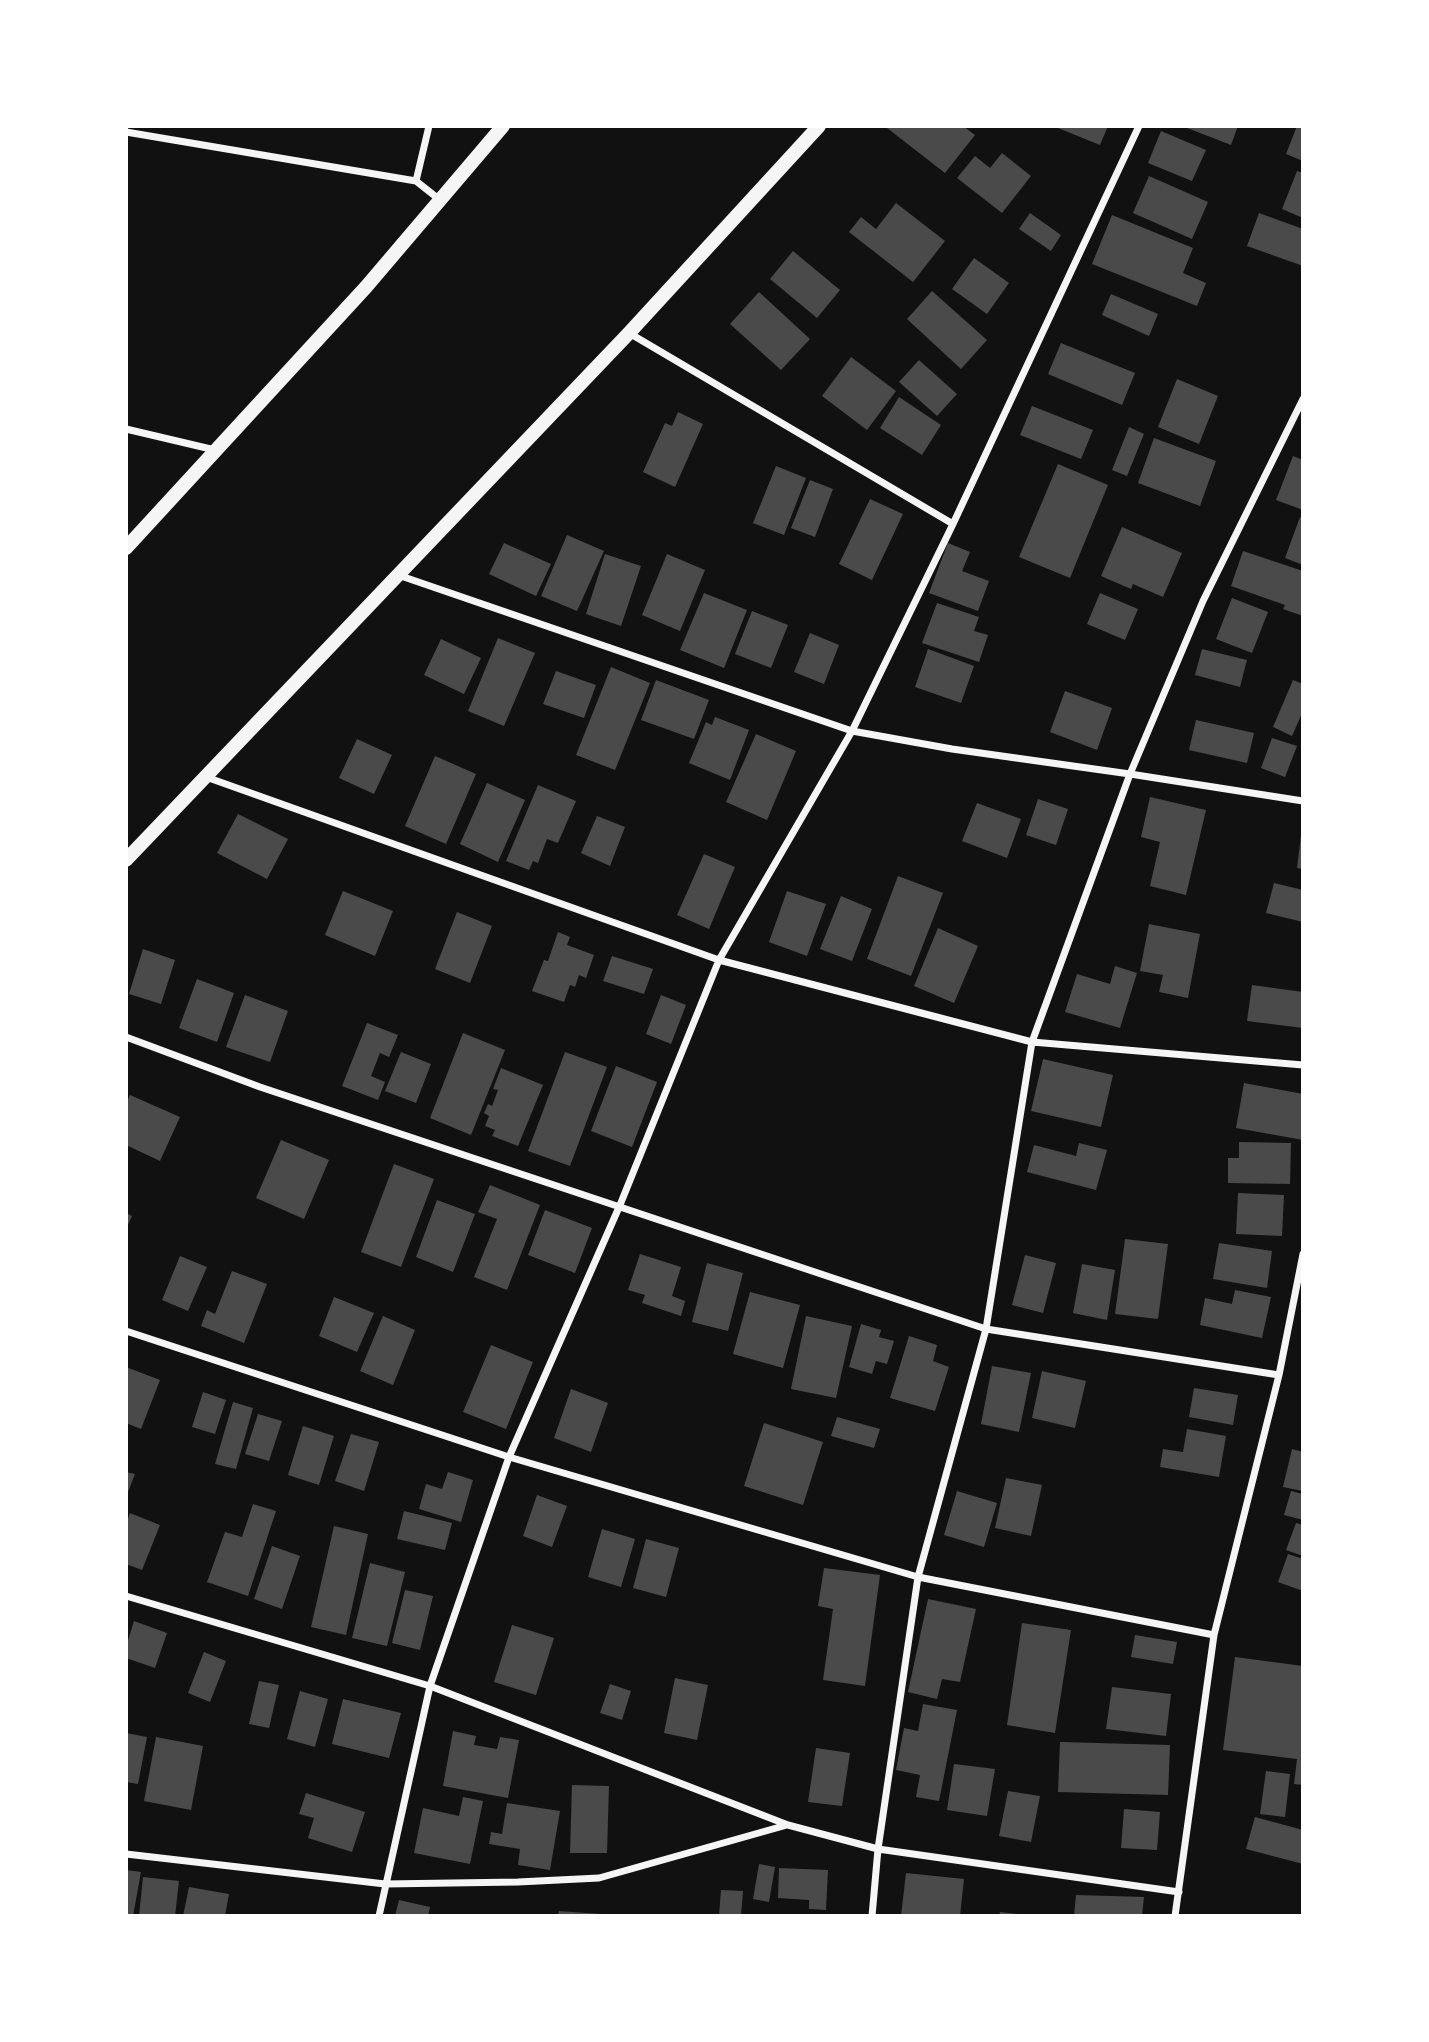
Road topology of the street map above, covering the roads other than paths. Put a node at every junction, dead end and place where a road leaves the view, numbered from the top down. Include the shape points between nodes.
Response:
1 (429, 126) edge
2 (503, 126) edge
3 (819, 126) edge
4 (1139, 126) edge
5 (126, 132) edge
6 (416, 181) junction
7 (440, 200) junction
8 (629, 333) junction
9 (1303, 399) edge
10 (126, 429) edge
11 (215, 450) junction
12 (953, 524) junction
13 (126, 548) edge
14 (398, 575) junction
15 (852, 731) junction
16 (1130, 774) junction
17 (205, 777) junction
18 (1303, 801) edge
19 (126, 860) edge
20 (719, 960) junction
21 (126, 1037) edge
22 (1032, 1042) junction
23 (1303, 1065) edge
24 (620, 1205) junction
25 (1303, 1254) edge
26 (986, 1329) junction
27 (126, 1331) edge
28 (1279, 1375) junction
29 (509, 1457) junction
30 (918, 1577) junction
31 (126, 1596) edge
32 (1214, 1635) junction
33 (430, 1686) junction
34 (788, 1825) junction
35 (878, 1849) junction
36 (126, 1854) edge
37 (385, 1884) junction
38 (1179, 1892) junction
39 (379, 1916) edge
40 (872, 1916) edge
41 (1175, 1916) edge

1 - 6 street
2 - 7 main road
3 - 8 main road
4 - 12 street
5 - 6 street
6 - 7 street
7 - 11 main road
8 - 12 street
8 - 14 main road
9 - 16 street via 1203,601
10 - 11 street
11 - 13 main road
12 - 15 street
14 - 15 street
14 - 17 main road
15 - 16 street
15 - 20 street
16 - 18 street
16 - 22 street
17 - 19 main road
17 - 20 street
20 - 22 street
20 - 24 street
21 - 24 street via 260,1087
22 - 23 street
22 - 26 street
24 - 26 street
24 - 29 street
25 - 28 street
26 - 28 street
26 - 30 street
27 - 29 street
28 - 32 street
29 - 30 street
29 - 33 street
30 - 32 street
30 - 35 street
31 - 33 street
32 - 38 street
33 - 34 street
33 - 37 street
34 - 35 street
34 - 37 street via 599,1878
35 - 38 street
35 - 40 street
36 - 37 street
37 - 39 street
38 - 41 street

